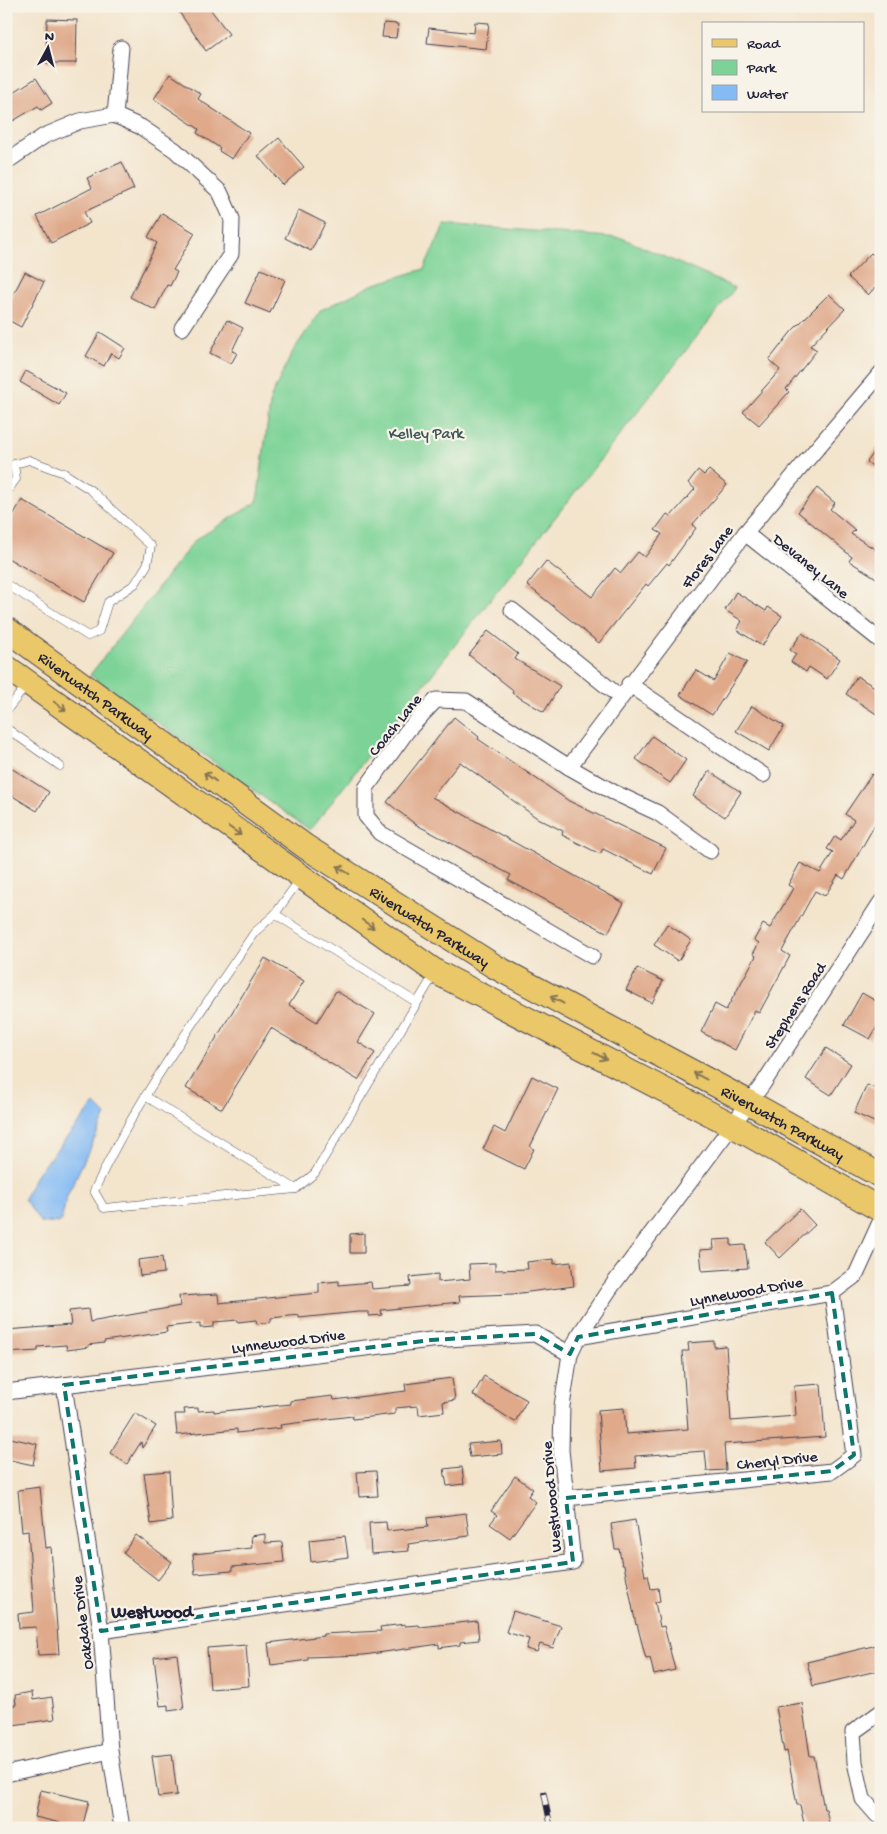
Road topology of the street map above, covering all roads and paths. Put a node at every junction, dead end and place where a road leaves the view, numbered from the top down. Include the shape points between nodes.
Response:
1 (121, 48) dead end
2 (115, 116) junction
3 (6, 162) edge
4 (182, 328) dead end
5 (881, 373) edge
6 (10, 466) edge
7 (6, 493) edge
8 (745, 533) junction
9 (6, 584) edge
10 (512, 610) dead end
11 (6, 629) edge
12 (881, 642) edge
13 (6, 667) edge
14 (28, 683) junction
15 (629, 684) junction
16 (620, 697) junction
17 (6, 711) edge
18 (6, 728) edge
19 (60, 766) dead end
20 (569, 767) junction
21 (763, 775) dead end
22 (710, 851) dead end
23 (301, 877) junction
24 (881, 902) edge
25 (275, 914) junction
26 (592, 956) dead end
27 (436, 972) junction
28 (416, 1002) junction
29 (145, 1096) junction
30 (750, 1103) junction
31 (734, 1126) junction
32 (881, 1176) edge
33 (296, 1189) junction
34 (881, 1210) edge
35 (881, 1220) edge
36 (832, 1293) junction
37 (578, 1337) junction
38 (570, 1354) junction
39 (64, 1385) junction
40 (6, 1392) edge
41 (566, 1498) junction
42 (101, 1630) junction
43 (881, 1712) edge
44 (110, 1751) junction
45 (6, 1774) edge
46 (881, 1815) edge
47 (122, 1828) edge

1 - 2 street
2 - 3 street via 80,121 44,136
2 - 4 street via 141,127 175,150 220,192 232,219 231,254
5 - 8 street, Flores Lane
6 - 7 lane via 16,479
6 - 9 lane via 29,460 64,473 92,491 151,546 147,565 135,584 108,602 99,631 88,636
8 - 12 street, Devaney Lane
8 - 15 street, Flores Lane via 660,648
10 - 16 street
30 -> 11 main road, Riverwatch Parkway via 494,966 306,847
13 - 14 main road, Riverwatch Parkway
14 - 17 lane
14 -> 23 main road, Riverwatch Parkway
15 - 16 street, Flores Lane
15 - 21 street
16 - 20 street, Flores Lane
18 - 19 lane
20 - 22 street, Coach Lane via 658,813
20 - 26 street, Coach Lane via 466,701 436,700 407,732 366,788 366,816 380,833
23 - 25 lane
23 -> 27 main road, Riverwatch Parkway
24 - 30 street, Stephens Road
25 - 28 lane
25 - 29 lane via 254,933
27 - 28 lane
27 -> 31 main road, Riverwatch Parkway
28 - 33 lane via 315,1172
29 - 33 lane
29 - 33 lane via 112,1152 94,1191 104,1208
30 - 31 street, Stephens Road
30 - 32 main road, Riverwatch Parkway
31 - 34 main road, Riverwatch Parkway
31 - 37 street, Westwood Drive via 609,1290
35 - 36 street, Lynnewood Drive via 856,1275
36 - 37 street, Lynnewood Drive
36 - 41 street, Cheryl Drive via 854,1455 832,1471
37 - 38 street, Westwood Drive
38 - 39 street, Lynnewood Drive via 535,1334 431,1340
38 - 41 street, Westwood Drive via 562,1406
39 - 40 street, Lynnewood Drive
39 - 42 street, Oakdale Drive
41 - 42 street, Westwood Drive via 573,1562
42 - 44 street, Oakdale Drive
43 - 46 street via 853,1732 863,1799 877,1815
44 - 45 street
44 - 47 street, Oakdale Drive

